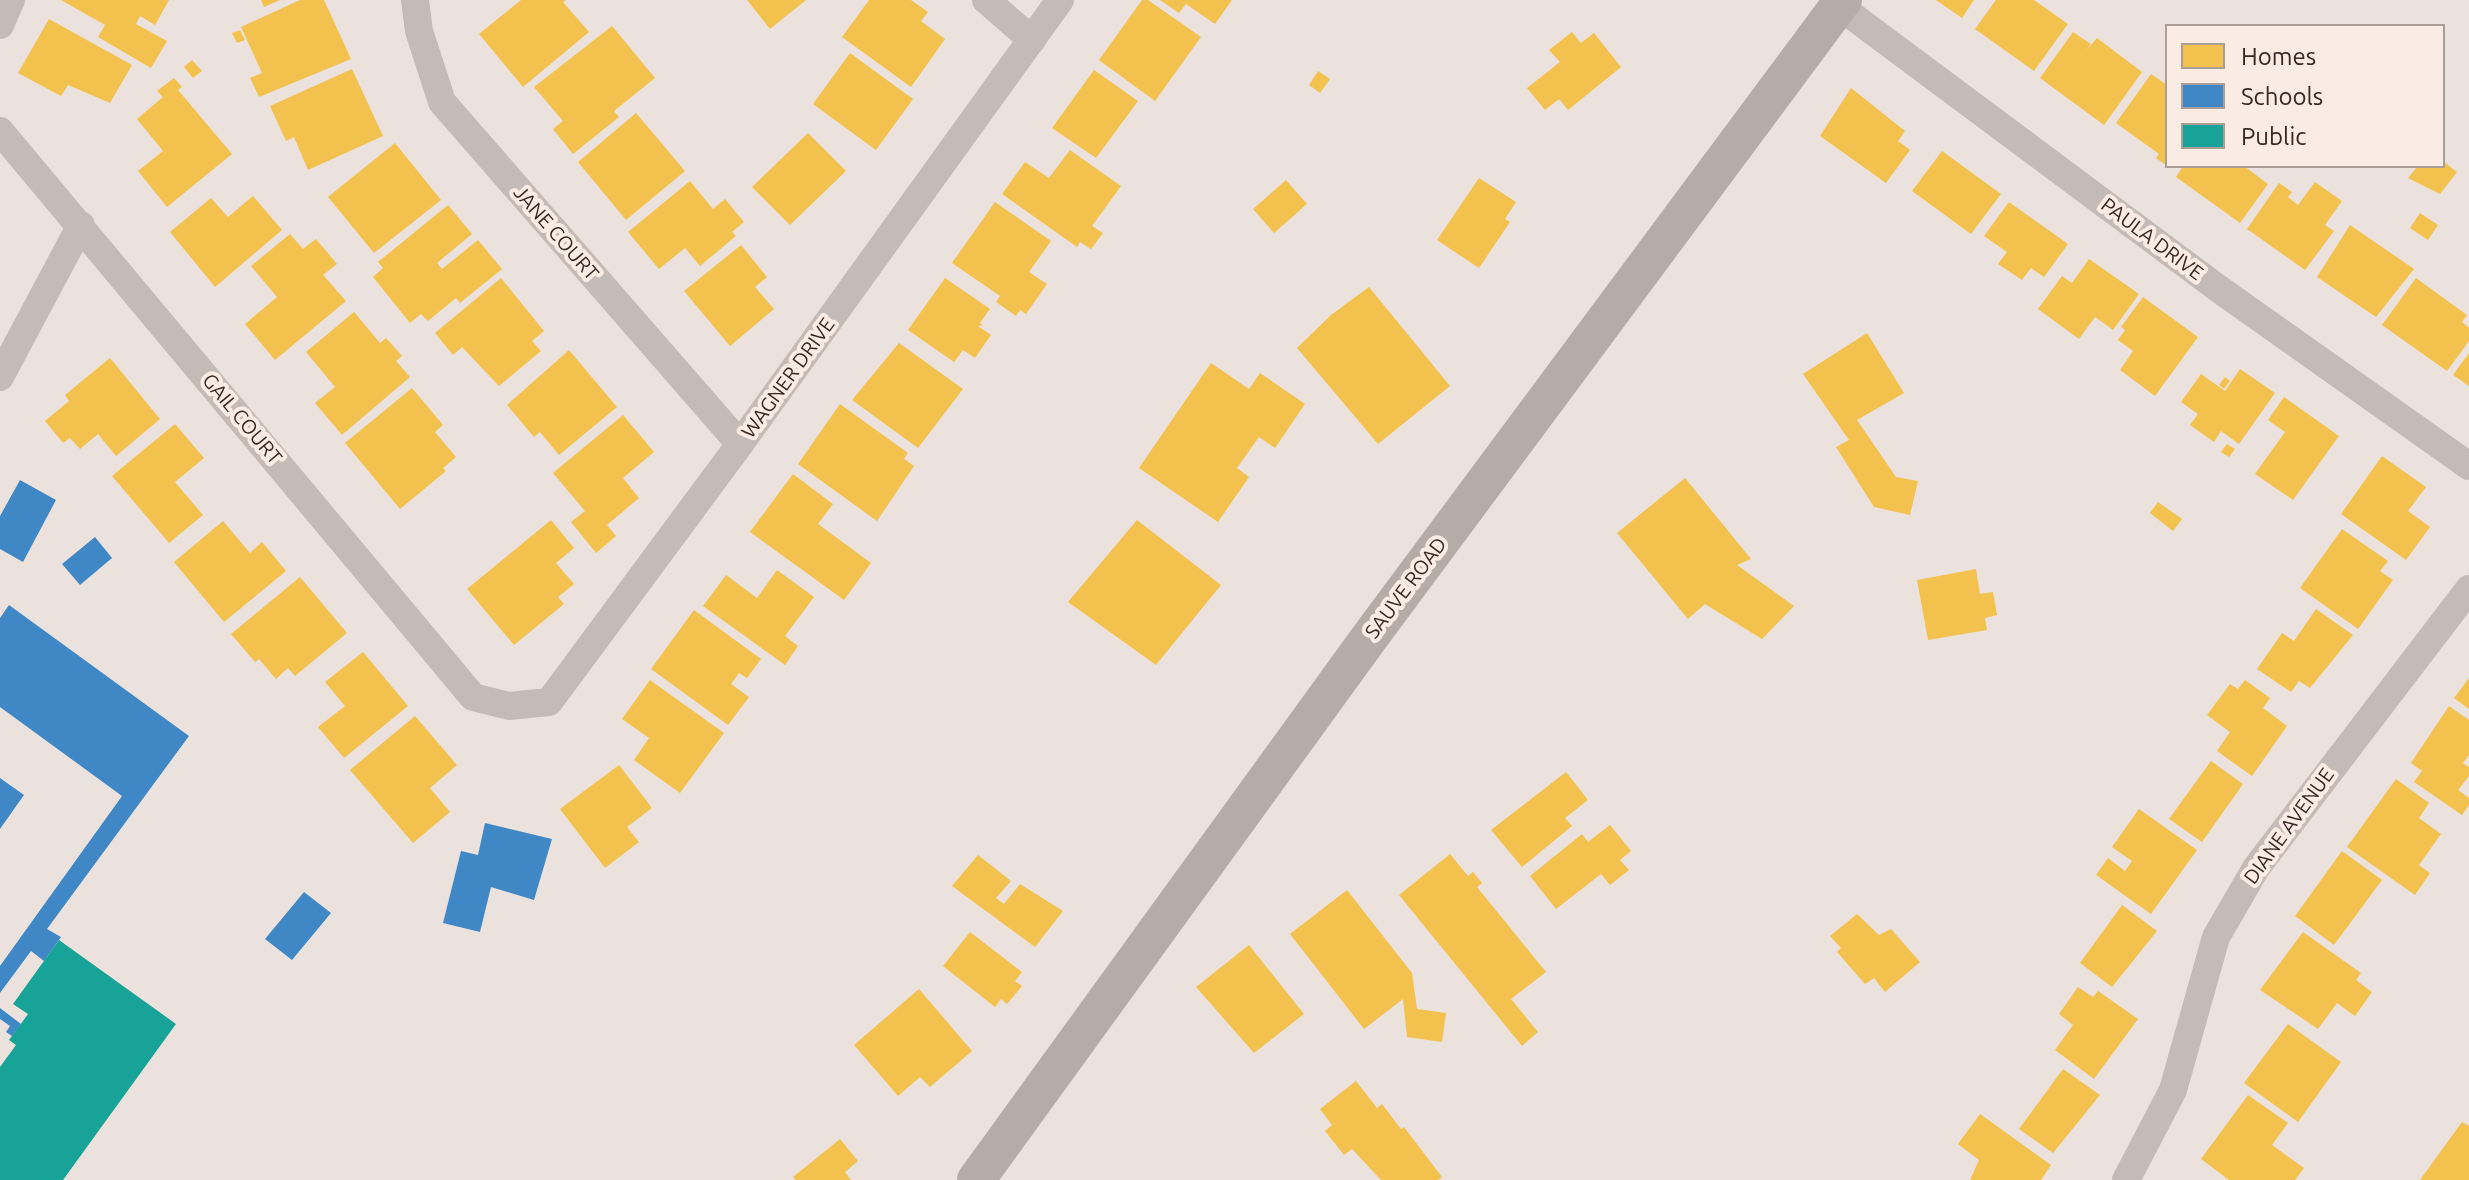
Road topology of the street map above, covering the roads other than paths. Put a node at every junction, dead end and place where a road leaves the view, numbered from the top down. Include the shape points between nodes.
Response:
1 (11, 0) edge
2 (415, 0) edge
3 (986, 0) edge
4 (1060, 0) edge
5 (1841, 3) edge
6 (0, 25) edge
7 (1032, 40) junction
8 (0, 131) edge
9 (81, 225) junction
10 (0, 377) edge
11 (740, 444) junction
12 (2469, 466) edge
13 (2469, 589) edge
14 (488, 700) joint
15 (976, 1180) edge
16 (2126, 1180) edge

1 - 6 street
2 - 11 street, JANE COURT via 419,31 442,102
3 - 7 street
4 - 7 street, WAGNER DRIVE
5 - 12 street, PAULA DRIVE via 2219,289
5 - 15 street, SAUVE ROAD via 1369,638
7 - 11 street, WAGNER DRIVE
8 - 9 street, GAIL COURT
9 - 10 street
9 - 14 street, GAIL COURT via 473,697
11 - 14 street, WAGNER DRIVE via 549,702 509,706
13 - 16 street, DIANE AVENUE via 2248,882 2216,937 2173,1090

